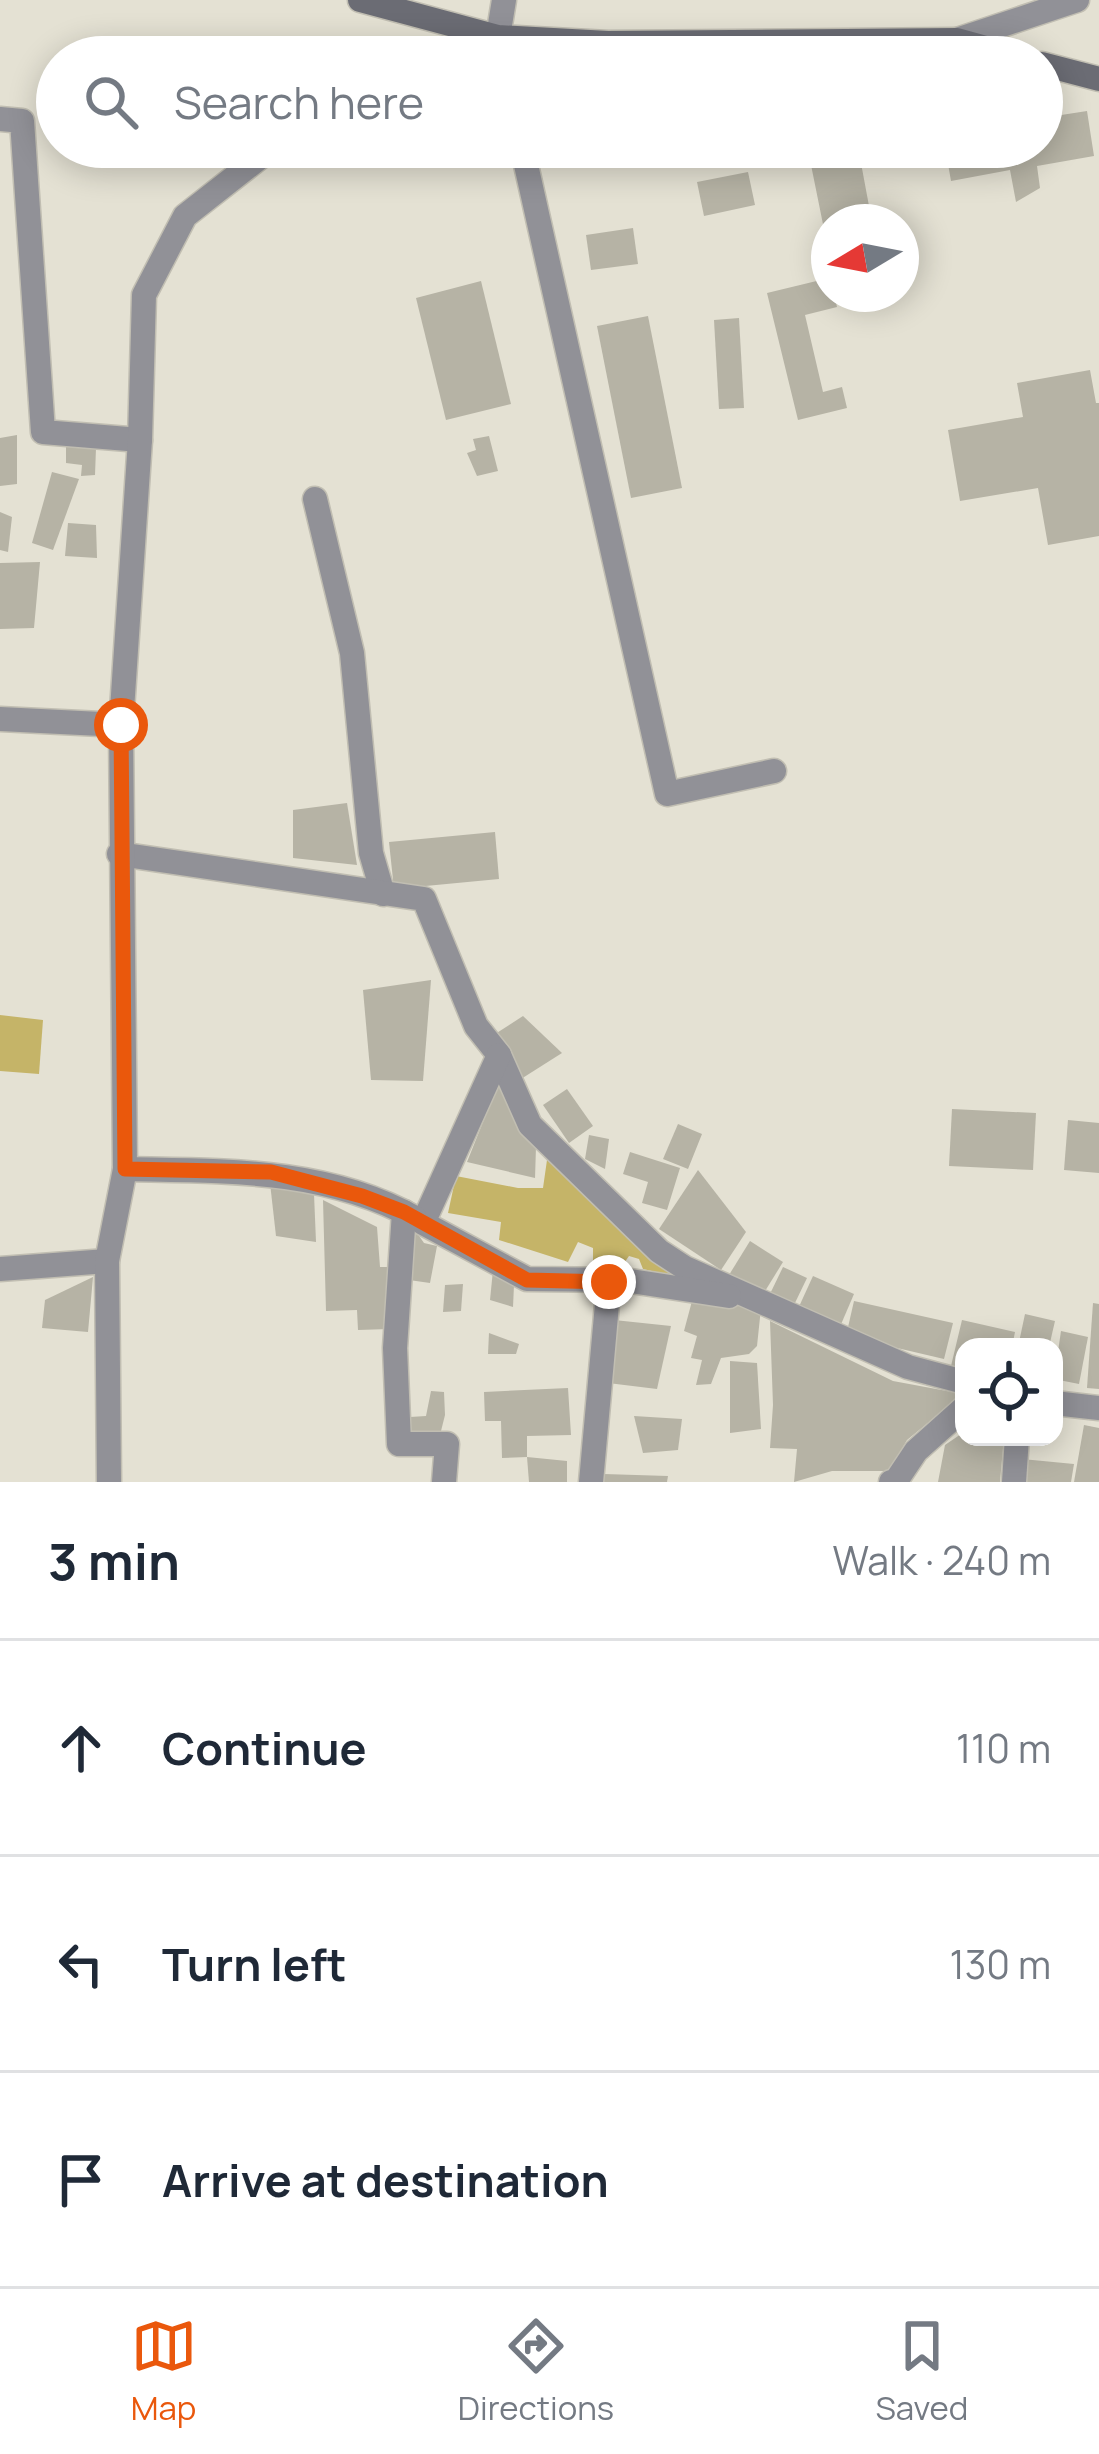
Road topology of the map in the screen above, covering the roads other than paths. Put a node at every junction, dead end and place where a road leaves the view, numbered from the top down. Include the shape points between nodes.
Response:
1 (360, 0) edge
2 (504, 0) edge
3 (1060, 3) edge
4 (467, 36) edge
5 (501, 36) edge
6 (968, 36) edge
7 (1063, 70) edge
8 (1099, 80) edge
9 (0, 119) edge
10 (246, 168) edge
11 (527, 168) edge
12 (140, 440) junction
13 (315, 499) dead end
14 (0, 719) edge
15 (121, 725) junction
16 (774, 771) dead end
17 (119, 854) junction
18 (382, 894) junction
19 (499, 1055) junction
20 (125, 1169) junction
21 (414, 1218) junction
22 (107, 1261) junction
23 (0, 1269) edge
24 (609, 1282) junction
25 (766, 1304) junction
26 (955, 1379) edge
27 (1063, 1404) edge
28 (1099, 1408) edge
29 (955, 1416) edge
30 (1016, 1446) edge
31 (109, 1482) edge
32 (445, 1482) edge
33 (591, 1482) edge
34 (891, 1482) edge
35 (1014, 1482) edge

1 - 4 main road
2 - 5 street
3 - 6 street
7 - 8 main road
9 - 12 street via 22,121 43,431
10 - 12 street via 185,216 144,295
11 - 16 street via 668,794
12 - 15 street
13 - 18 street via 352,653
14 - 15 street
15 - 17 street
17 - 18 street
17 - 20 street
18 - 19 street via 424,899 476,1026
19 - 21 street
19 - 25 street via 530,1125 659,1251
20 - 21 street via 271,1172
20 - 22 street
21 - 24 street via 527,1280
21 - 32 street via 395,1348 399,1444 447,1444
22 - 23 street
22 - 31 street
24 - 25 street
24 - 33 street
25 - 26 street
27 - 28 street
29 - 34 street
30 - 35 street

